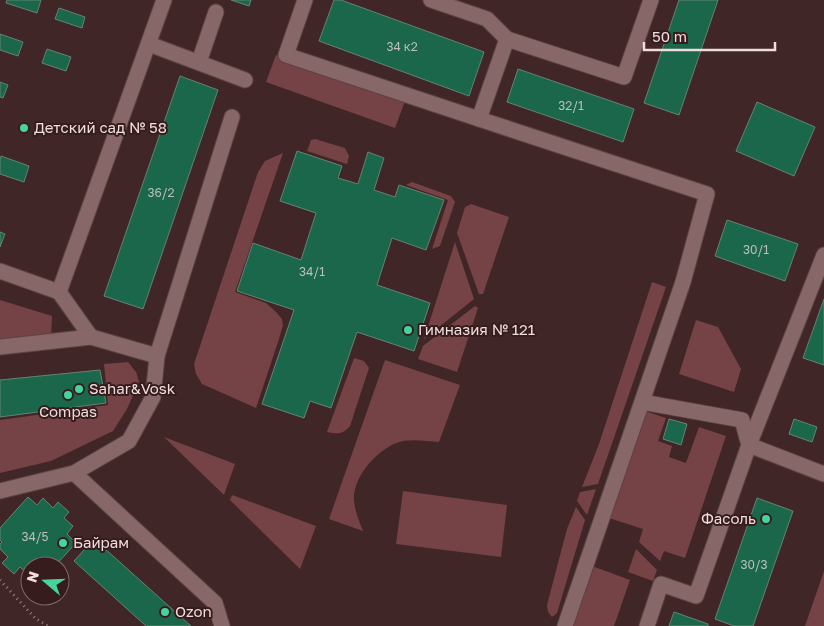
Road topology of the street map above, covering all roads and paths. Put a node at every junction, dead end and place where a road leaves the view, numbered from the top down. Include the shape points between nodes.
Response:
1 (164, 0) edge
2 (305, 0) edge
3 (431, 0) edge
4 (651, 0) edge
5 (216, 12) dead end
6 (507, 39) junction
7 (149, 44) junction
8 (199, 62) junction
9 (245, 80) dead end
10 (232, 118) dead end
11 (479, 119) junction
12 (824, 255) edge
13 (0, 271) edge
14 (59, 292) junction
15 (91, 337) junction
16 (0, 347) edge
17 (156, 356) junction
18 (642, 402) junction
19 (749, 446) junction
20 (74, 473) junction
21 (824, 474) edge
22 (0, 491) edge
23 (0, 580) edge
24 (48, 626) edge
25 (222, 626) edge
26 (565, 626) edge
27 (647, 626) edge

1 - 7 lane
2 - 11 lane via 286,55
3 - 6 lane via 487,19
4 - 6 lane via 624,77
5 - 8 lane
6 - 11 lane
7 - 8 lane
7 - 14 lane
8 - 9 lane
10 - 17 lane
11 - 18 lane via 707,194 683,282
12 - 19 lane
13 - 14 lane
14 - 15 lane
15 - 16 lane
15 - 17 lane
17 - 20 lane via 153,397 129,440
18 - 19 lane via 742,420
18 - 26 lane
19 - 21 lane
19 - 27 lane via 696,596 661,584
20 - 22 lane
20 - 25 lane via 215,603
23 - 24 path via 35,618

